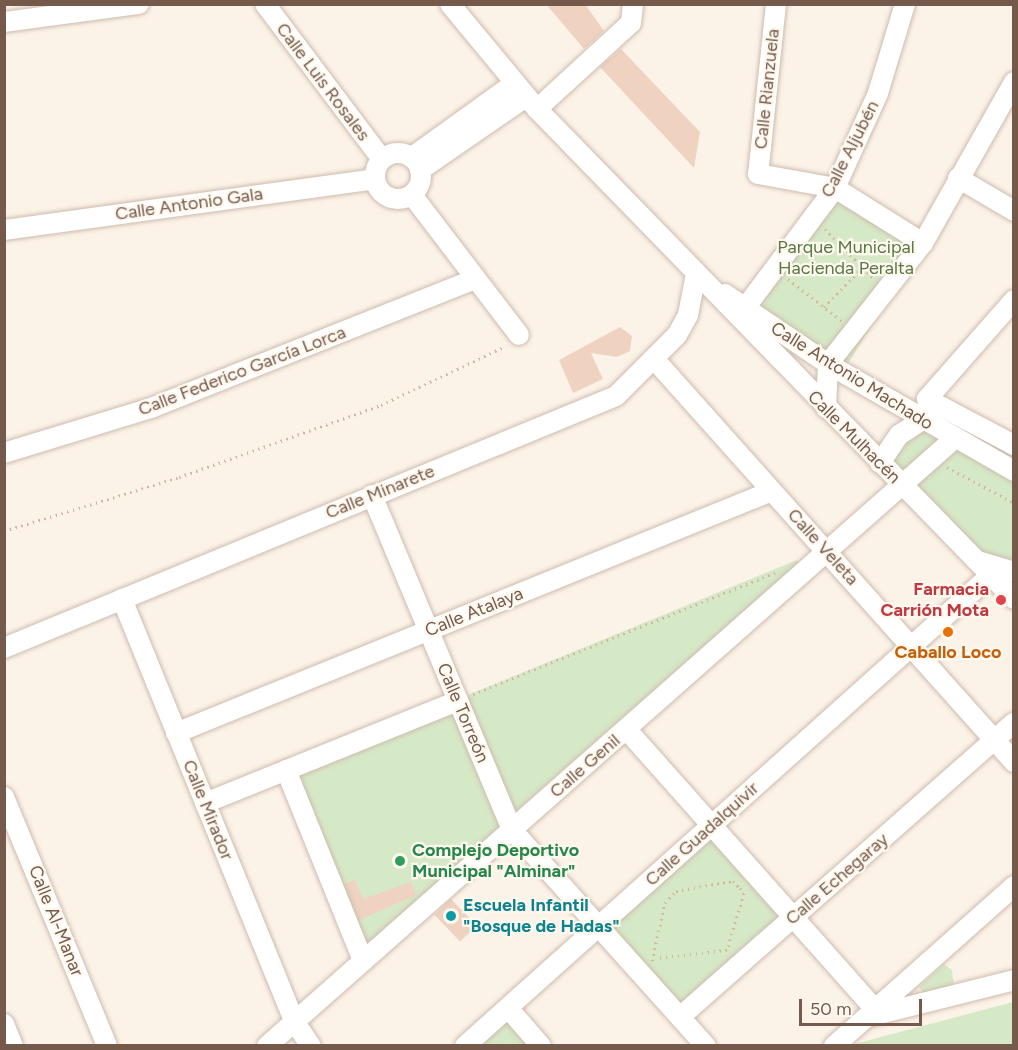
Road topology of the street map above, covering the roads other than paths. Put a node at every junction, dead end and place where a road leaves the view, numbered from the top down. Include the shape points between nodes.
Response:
1 (139, 4) edge
2 (265, 4) edge
3 (450, 4) edge
4 (633, 4) edge
5 (776, 4) edge
6 (905, 4) edge
7 (4, 22) edge
8 (1014, 82) edge
9 (526, 96) junction
10 (382, 159) junction
11 (416, 164) junction
12 (958, 178) junction
13 (374, 179) junction
14 (835, 188) junction
15 (412, 195) junction
16 (1014, 211) edge
17 (4, 230) edge
18 (923, 243) junction
19 (696, 274) junction
20 (475, 279) junction
21 (1014, 300) edge
22 (745, 308) junction
23 (519, 335) road end
24 (655, 360) junction
25 (828, 364) junction
26 (826, 408) junction
27 (955, 415) junction
28 (922, 420) junction
29 (949, 436) junction
30 (1014, 445) edge
31 (4, 453) edge
32 (880, 463) junction
33 (1014, 471) edge
34 (903, 485) junction
35 (772, 491) junction
36 (372, 495) junction
37 (828, 552) junction
38 (976, 560) junction
39 (1014, 572) edge
40 (991, 575) junction
41 (122, 599) junction
42 (1014, 599) edge
43 (428, 631) junction
44 (912, 646) junction
45 (4, 648) edge
46 (458, 701) junction
47 (1014, 723) edge
48 (627, 729) junction
49 (176, 733) junction
50 (994, 741) junction
51 (1014, 762) edge
52 (286, 770) junction
53 (4, 797) edge
54 (205, 802) junction
55 (712, 825) junction
56 (512, 831) junction
57 (1014, 886) edge
58 (792, 918) junction
59 (600, 926) junction
60 (363, 961) junction
61 (1014, 980) edge
62 (508, 1008) junction
63 (871, 1013) junction
64 (680, 1017) junction
65 (294, 1021) junction
66 (4, 1024) edge
67 (13, 1046) edge
68 (107, 1046) edge
69 (267, 1046) edge
70 (311, 1046) edge
71 (465, 1046) edge
72 (541, 1046) edge
73 (705, 1046) edge
74 (834, 1046) edge

1 - 7 street
2 - 10 street, Calle Luis Rosales
3 - 9 street
4 - 9 street via 630,23
5 - 14 street, Calle Rianzuela via 758,174
6 - 14 street, Calle Aljubén via 878,93
8 - 12 street
9 - 11 street
9 - 19 street
10 - 11 street via 396,153
10 - 13 street
11 - 15 street
12 - 16 street
12 - 18 street
13 - 15 street via 392,199
13 - 17 street, Calle Antonio Gala
14 - 18 street
14 - 22 street, Calle Aljubén
15 - 20 street
18 - 25 street
19 - 22 street, Calle Antonio Machado
19 - 24 street, Calle Minarete via 688,315
19 - 26 street, Calle Mulhacén
20 - 23 street
20 - 31 street, Calle Federico García Lorca via 151,408
21 - 27 street, Calle Antonio Machado via 927,399
22 - 25 street, Calle Antonio Machado
24 - 35 street, Calle Veleta
24 - 36 street, Calle Minarete via 616,396
25 - 26 street
25 - 28 street, Calle Antonio Machado
26 - 32 street, Calle Mulhacén
27 - 29 street, Calle Genil
27 - 30 street, Calle Antonio Machado
28 - 29 street, Calle Antonio Machado
28 - 32 street via 899,435
29 - 33 street, Calle Antonio Machado
29 - 34 street, Calle Genil via 936,460
32 - 34 street, Calle Mulhacén
34 - 37 street, Calle Genil
34 - 38 street, Calle Mulhacén
35 - 37 street, Calle Veleta
35 - 43 street, Calle Atalaya
36 - 41 street, Calle Minarete
36 - 43 street, Calle Torreón
37 - 44 street, Calle Veleta
37 - 48 street, Calle Genil
38 - 39 street
38 - 40 street, Calle Mulhacén
40 - 42 street, Calle Mulhacén
40 - 44 street, Calle Guadalquivir
41 - 45 street, Calle Minarete
41 - 49 street, Calle Mirador
43 - 46 street, Calle Torreón
43 - 49 street, Calle Atalaya
44 - 50 street, Calle Veleta
44 - 55 street, Calle Guadalquivir
46 - 52 street
46 - 56 street, Calle Torreón
47 - 50 street, Calle Echegaray
48 - 55 street
48 - 56 street, Calle Genil
49 - 54 street, Calle Mirador
50 - 51 street, Calle Veleta
50 - 58 street, Calle Echegaray
52 - 54 street
52 - 60 street
53 - 68 street, Calle Al-Manar
54 - 65 street, Calle Mirador
55 - 58 street
55 - 59 street, Calle Guadalquivir
56 - 59 street
56 - 60 street, Calle Genil
57 - 63 street
58 - 63 street
58 - 64 street, Calle Echegaray
59 - 62 street, Calle Guadalquivir
59 - 64 street
60 - 65 street, Calle Genil
61 - 63 street
62 - 71 street, Calle Guadalquivir
62 - 72 street
63 - 74 street
64 - 73 street
65 - 69 street, Calle Genil
65 - 70 street, Calle Mirador
66 - 67 street

